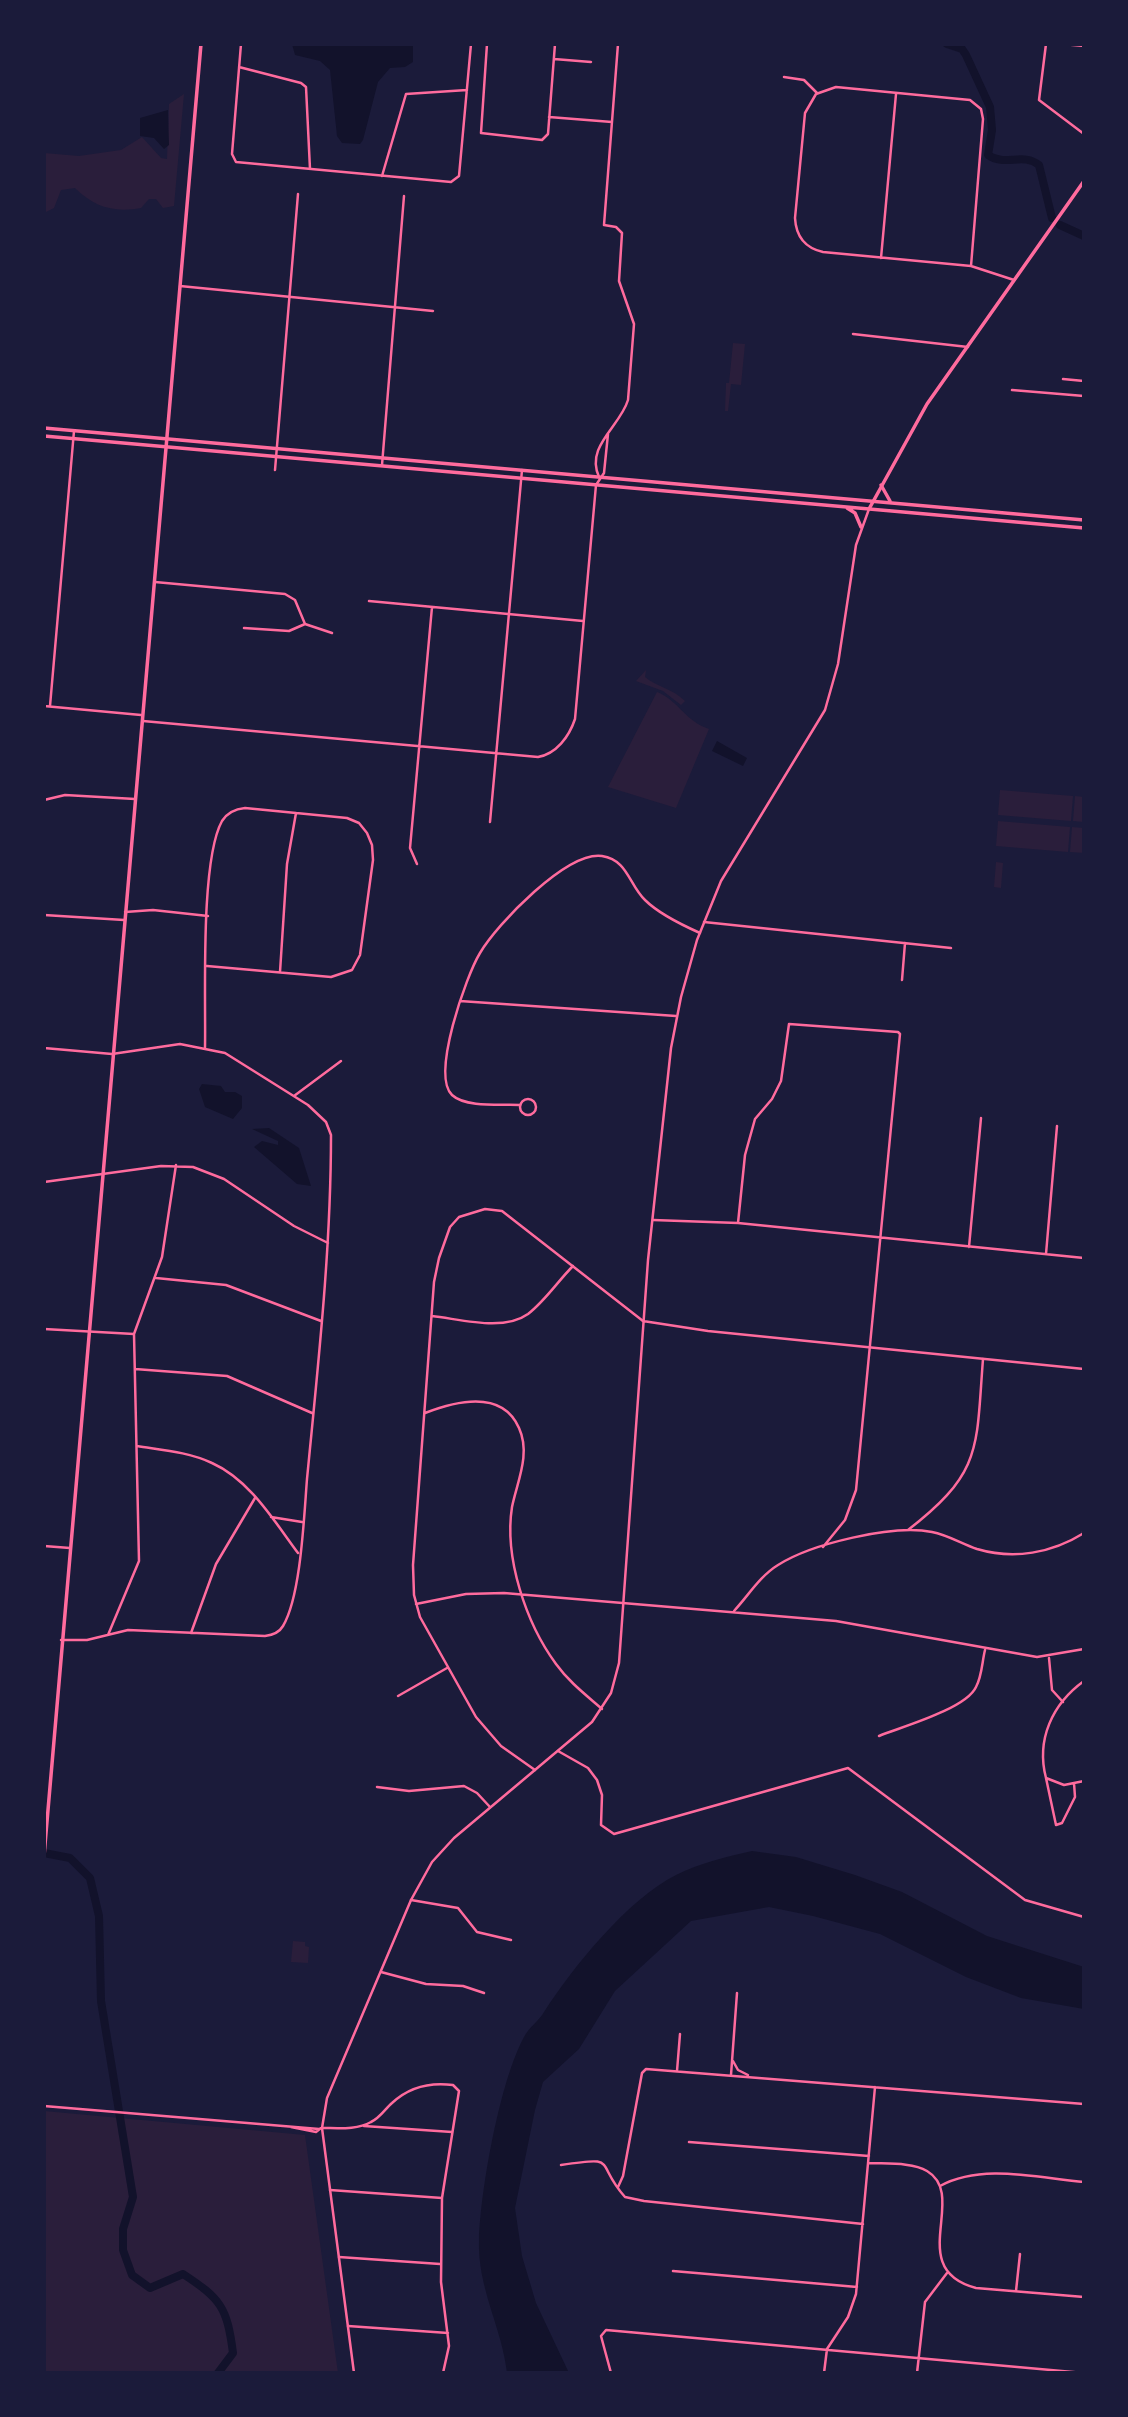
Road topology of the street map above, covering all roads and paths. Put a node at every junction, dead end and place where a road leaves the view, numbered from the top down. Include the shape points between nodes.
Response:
1 (201, 44) edge
2 (241, 44) edge
3 (471, 44) edge
4 (487, 44) edge
5 (555, 44) edge
6 (618, 44) edge
7 (1045, 44) edge
8 (1062, 44) edge
9 (1084, 46) edge
10 (554, 60) junction
11 (591, 62) dead end
12 (239, 67) junction
13 (784, 77) dead end
14 (467, 90) junction
15 (817, 93) junction
16 (896, 93) junction
17 (549, 117) junction
18 (612, 122) junction
19 (1084, 134) edge
20 (310, 169) junction
21 (382, 176) junction
22 (1084, 181) edge
23 (298, 194) dead end
24 (404, 196) dead end
25 (881, 258) junction
26 (971, 266) junction
27 (1015, 280) junction
28 (180, 286) junction
29 (289, 297) junction
30 (395, 308) junction
31 (433, 311) dead end
32 (853, 334) dead end
33 (968, 346) junction
34 (1063, 379) dead end
35 (1084, 381) edge
36 (1012, 390) dead end
37 (1084, 396) edge
38 (44, 428) edge
39 (74, 431) junction
40 (608, 433) junction
41 (44, 436) edge
42 (167, 437) junction
43 (73, 439) junction
44 (166, 445) junction
45 (276, 451) junction
46 (382, 457) junction
47 (382, 465) junction
48 (275, 470) dead end
49 (522, 470) junction
50 (599, 477) junction
51 (520, 478) junction
52 (596, 485) junction
53 (881, 485) junction
54 (873, 501) junction
55 (891, 503) junction
56 (846, 507) junction
57 (869, 509) junction
58 (1084, 520) edge
59 (861, 527) junction
60 (1084, 528) edge
61 (155, 582) junction
62 (369, 601) dead end
63 (432, 607) junction
64 (507, 614) junction
65 (583, 621) junction
66 (305, 624) junction
67 (244, 628) dead end
68 (332, 633) dead end
69 (44, 706) edge
70 (50, 706) junction
71 (142, 718) junction
72 (419, 747) junction
73 (496, 752) junction
74 (135, 799) junction
75 (44, 800) edge
76 (296, 813) junction
77 (490, 822) dead end
78 (417, 864) dead end
79 (125, 912) junction
80 (44, 915) edge
81 (208, 916) junction
82 (124, 920) junction
83 (704, 922) junction
84 (700, 933) junction
85 (905, 943) junction
86 (951, 948) dead end
87 (207, 966) junction
88 (280, 972) junction
89 (902, 980) dead end
90 (460, 1001) junction
91 (676, 1016) junction
92 (44, 1048) edge
93 (205, 1048) junction
94 (112, 1054) junction
95 (341, 1061) dead end
96 (294, 1096) junction
97 (520, 1105) junction
98 (981, 1118) dead end
99 (1058, 1126) dead end
100 (176, 1165) junction
101 (102, 1175) junction
102 (44, 1182) edge
103 (653, 1220) junction
104 (738, 1223) junction
105 (880, 1238) junction
106 (328, 1243) junction
107 (969, 1247) junction
108 (1046, 1254) junction
109 (1084, 1258) edge
110 (573, 1266) junction
111 (156, 1278) junction
112 (432, 1316) junction
113 (321, 1321) junction
114 (643, 1321) junction
115 (44, 1329) edge
116 (88, 1333) junction
117 (134, 1334) junction
118 (870, 1348) junction
119 (983, 1359) junction
120 (135, 1369) junction
121 (1084, 1369) edge
122 (314, 1413) junction
123 (425, 1413) junction
124 (137, 1446) junction
125 (255, 1498) junction
126 (271, 1517) junction
127 (1084, 1519) edge
128 (303, 1522) junction
129 (908, 1530) junction
130 (1084, 1533) edge
131 (44, 1546) edge
132 (823, 1547) junction
133 (70, 1548) junction
134 (299, 1554) junction
135 (521, 1594) junction
136 (624, 1602) junction
137 (416, 1604) junction
138 (734, 1611) junction
139 (191, 1633) junction
140 (108, 1635) junction
141 (61, 1640) junction
142 (1084, 1649) edge
143 (985, 1650) junction
144 (1049, 1657) junction
145 (447, 1668) junction
146 (1084, 1681) edge
147 (398, 1696) dead end
148 (1063, 1702) junction
149 (602, 1710) junction
150 (879, 1736) dead end
151 (558, 1751) junction
152 (535, 1770) junction
153 (1046, 1778) junction
154 (1084, 1781) edge
155 (1074, 1783) junction
156 (376, 1787) dead end
157 (490, 1807) junction
158 (45, 1837) edge
159 (44, 1856) edge
160 (411, 1900) junction
161 (1084, 1917) edge
162 (511, 1940) dead end
163 (381, 1972) junction
164 (484, 1993) dead end
165 (737, 1993) dead end
166 (680, 2034) dead end
167 (732, 2059) junction
168 (677, 2071) junction
169 (731, 2075) junction
170 (755, 2077) junction
171 (875, 2087) junction
172 (1084, 2104) edge
173 (44, 2106) edge
174 (364, 2126) junction
175 (321, 2128) junction
176 (452, 2132) junction
177 (689, 2142) dead end
178 (869, 2156) junction
179 (869, 2162) junction
180 (561, 2165) dead end
181 (1084, 2182) edge
182 (940, 2186) junction
183 (618, 2187) junction
184 (330, 2190) junction
185 (442, 2198) junction
186 (863, 2224) junction
187 (1020, 2254) dead end
188 (339, 2257) junction
189 (441, 2264) junction
190 (673, 2271) dead end
191 (948, 2272) junction
192 (858, 2287) junction
193 (1016, 2291) junction
194 (1084, 2297) edge
195 (348, 2326) junction
196 (448, 2333) junction
197 (827, 2349) junction
198 (918, 2358) junction
199 (1011, 2366) junction
200 (354, 2373) edge
201 (443, 2373) edge
202 (611, 2373) edge
203 (824, 2373) edge
204 (917, 2373) edge
205 (1010, 2373) edge
206 (1084, 2373) edge

1 - 28 main road
2 - 12 street
3 - 14 street
4 - 17 street via 481,133 546,138
5 - 10 street
6 - 18 street
7 - 19 street via 1039,100
8 - 9 street
10 - 11 street
10 - 17 street
12 - 20 street via 306,87
12 - 20 street via 232,154 236,162
13 - 15 street via 804,80
14 - 21 street via 404,96
14 - 21 street via 456,180
15 - 16 street via 836,87
15 - 25 street via 805,113 796,225 806,245 830,253
16 - 25 street
16 - 26 street via 970,100 984,116
17 - 18 street
18 - 40 street via 604,225 622,233 619,281 634,324 628,400 625,412
20 - 21 street
22 - 27 main road
23 - 29 street
24 - 30 street
25 - 26 street
26 - 27 street
27 - 33 main road
28 - 29 street
28 - 42 main road
29 - 30 street
29 - 45 street
30 - 31 street
30 - 46 street
32 - 33 street
33 - 53 main road via 916,422
34 - 35 street
36 - 37 street
38 - 39 main road
39 - 42 main road
39 - 43 street
40 - 50 street via 605,466
40 - 50 street via 598,445
41 - 43 main road
42 - 44 main road
42 - 45 main road
43 - 44 main road
43 - 70 street
44 - 45 main road
44 - 61 main road
45 - 46 main road
45 - 47 main road
45 - 48 street
46 - 47 street
46 - 49 main road
47 - 51 main road
49 - 50 main road
49 - 51 street
50 - 52 street
50 - 54 main road
51 - 52 main road
51 - 64 street
52 - 56 main road
52 - 65 street
53 - 54 main road
53 - 55 main road
54 - 55 main road
54 - 57 main road
55 - 58 main road
56 - 57 main road
56 - 59 main road via 855,513
57 - 59 street
57 - 60 main road
59 - 83 street via 838,664 825,710 740,846
61 - 66 street via 285,594 295,600
61 - 71 main road
62 - 63 street
63 - 64 street
63 - 72 street
64 - 65 street
64 - 73 street
65 - 73 street via 571,730 546,755
66 - 67 street via 289,631
66 - 68 street
69 - 70 street
70 - 71 street
71 - 72 street
71 - 74 main road
72 - 73 street
72 - 78 street via 410,848
73 - 77 street
74 - 75 street via 65,795
74 - 79 main road
76 - 81 street via 245,808 230,813 214,847
76 - 88 street via 286,868
76 - 88 street via 347,818 364,829 373,860 360,955 348,972 331,977
79 - 81 street
79 - 82 main road
80 - 82 street
81 - 87 street
82 - 94 main road
83 - 84 street
83 - 85 street
84 - 90 street via 648,903 620,863 590,856 551,878 514,912 481,951
84 - 91 street
85 - 86 street
85 - 89 street
87 - 88 street
87 - 93 street
90 - 91 street
90 - 97 street via 445,1078 450,1093 464,1101
91 - 103 street
92 - 94 street
93 - 94 street via 173,1044
93 - 96 street via 237,1059
94 - 101 main road
95 - 96 street
96 - 106 street via 330,1128
97 - 97 street via 527,1114 536,1107 529,1099
98 - 107 street
99 - 108 street
100 - 101 street
100 - 106 street via 224,1179 287,1222
100 - 111 street
101 - 102 street
101 - 116 main road
103 - 104 street
103 - 114 street
104 - 105 street
104 - 105 street via 747,1145 755,1119 781,1081 789,1024 890,1030 900,1034
105 - 107 street
105 - 118 street
106 - 113 street
107 - 108 street
108 - 109 street
110 - 112 street via 531,1311 514,1320 499,1323
110 - 112 street via 502,1212 485,1209 458,1217 440,1251
110 - 114 street
111 - 113 street via 236,1287
111 - 117 street
112 - 123 street
113 - 122 street
114 - 118 street
114 - 136 street
115 - 116 street
116 - 117 street
116 - 133 main road
117 - 120 street
118 - 119 street
118 - 132 street via 855,1496 845,1521
119 - 121 street
119 - 129 street via 970,1463 951,1493
120 - 122 street via 227,1376
120 - 124 street
122 - 128 street
123 - 135 street via 459,1401 484,1402 500,1407 518,1425 523,1452 511,1530
123 - 137 street via 413,1566
124 - 125 street via 214,1463
124 - 140 street via 139,1561
125 - 126 street
125 - 139 street via 214,1568
126 - 128 street
126 - 134 street
127 - 130 street
128 - 134 street
129 - 130 street via 931,1532 1008,1555 1047,1550
129 - 132 street
131 - 133 street
132 - 138 street via 780,1563
133 - 141 main road
134 - 139 street via 290,1602 278,1631 265,1636
135 - 136 street
135 - 137 street via 466,1594
135 - 149 street via 551,1657
136 - 138 street
136 - 149 street via 618,1671
137 - 145 street
138 - 143 street via 863,1624
139 - 140 street via 128,1630
140 - 141 street
141 - 158 main road
142 - 144 street
143 - 144 street
143 - 150 street via 978,1684 970,1696
144 - 148 street via 1052,1690
145 - 147 street
145 - 152 street via 487,1732
146 - 148 street
148 - 153 street via 1043,1736
149 - 151 street
151 - 152 street
151 - 161 street via 594,1774 601,1793 601,1825 614,1834 848,1768 1025,1900
152 - 157 street
153 - 155 street
153 - 155 street via 1056,1825 1062,1823 1075,1797
154 - 155 street
156 - 157 street via 409,1791 464,1786
157 - 160 street via 437,1855
158 - 159 main road
160 - 162 street via 458,1908 477,1932
160 - 163 street
163 - 164 street
163 - 175 street via 331,2088
165 - 167 street
166 - 168 street
167 - 169 street
167 - 170 street via 738,2070
168 - 169 street
168 - 183 street via 643,2070
169 - 170 street
170 - 171 street
171 - 172 street
171 - 178 street
173 - 175 street
174 - 175 street
174 - 176 street
174 - 176 street via 418,2087 444,2084 456,2088 459,2096
175 - 184 street
176 - 185 street
177 - 178 street
178 - 179 street
179 - 182 street via 922,2169
179 - 186 street
180 - 183 street via 604,2163
181 - 182 street via 980,2173
182 - 191 street via 939,2247
183 - 186 street via 625,2197 644,2201
184 - 185 street
184 - 188 street
185 - 189 street
186 - 192 street
187 - 193 street
188 - 189 street
188 - 195 street
189 - 196 street
190 - 192 street
191 - 193 street via 967,2286
191 - 198 street via 925,2302
192 - 197 street via 848,2317
193 - 194 street
195 - 196 street
195 - 200 street
196 - 201 street via 449,2356
197 - 198 street
197 - 202 street via 603,2332
197 - 203 street
198 - 199 street
198 - 204 street
199 - 205 street
199 - 206 street

